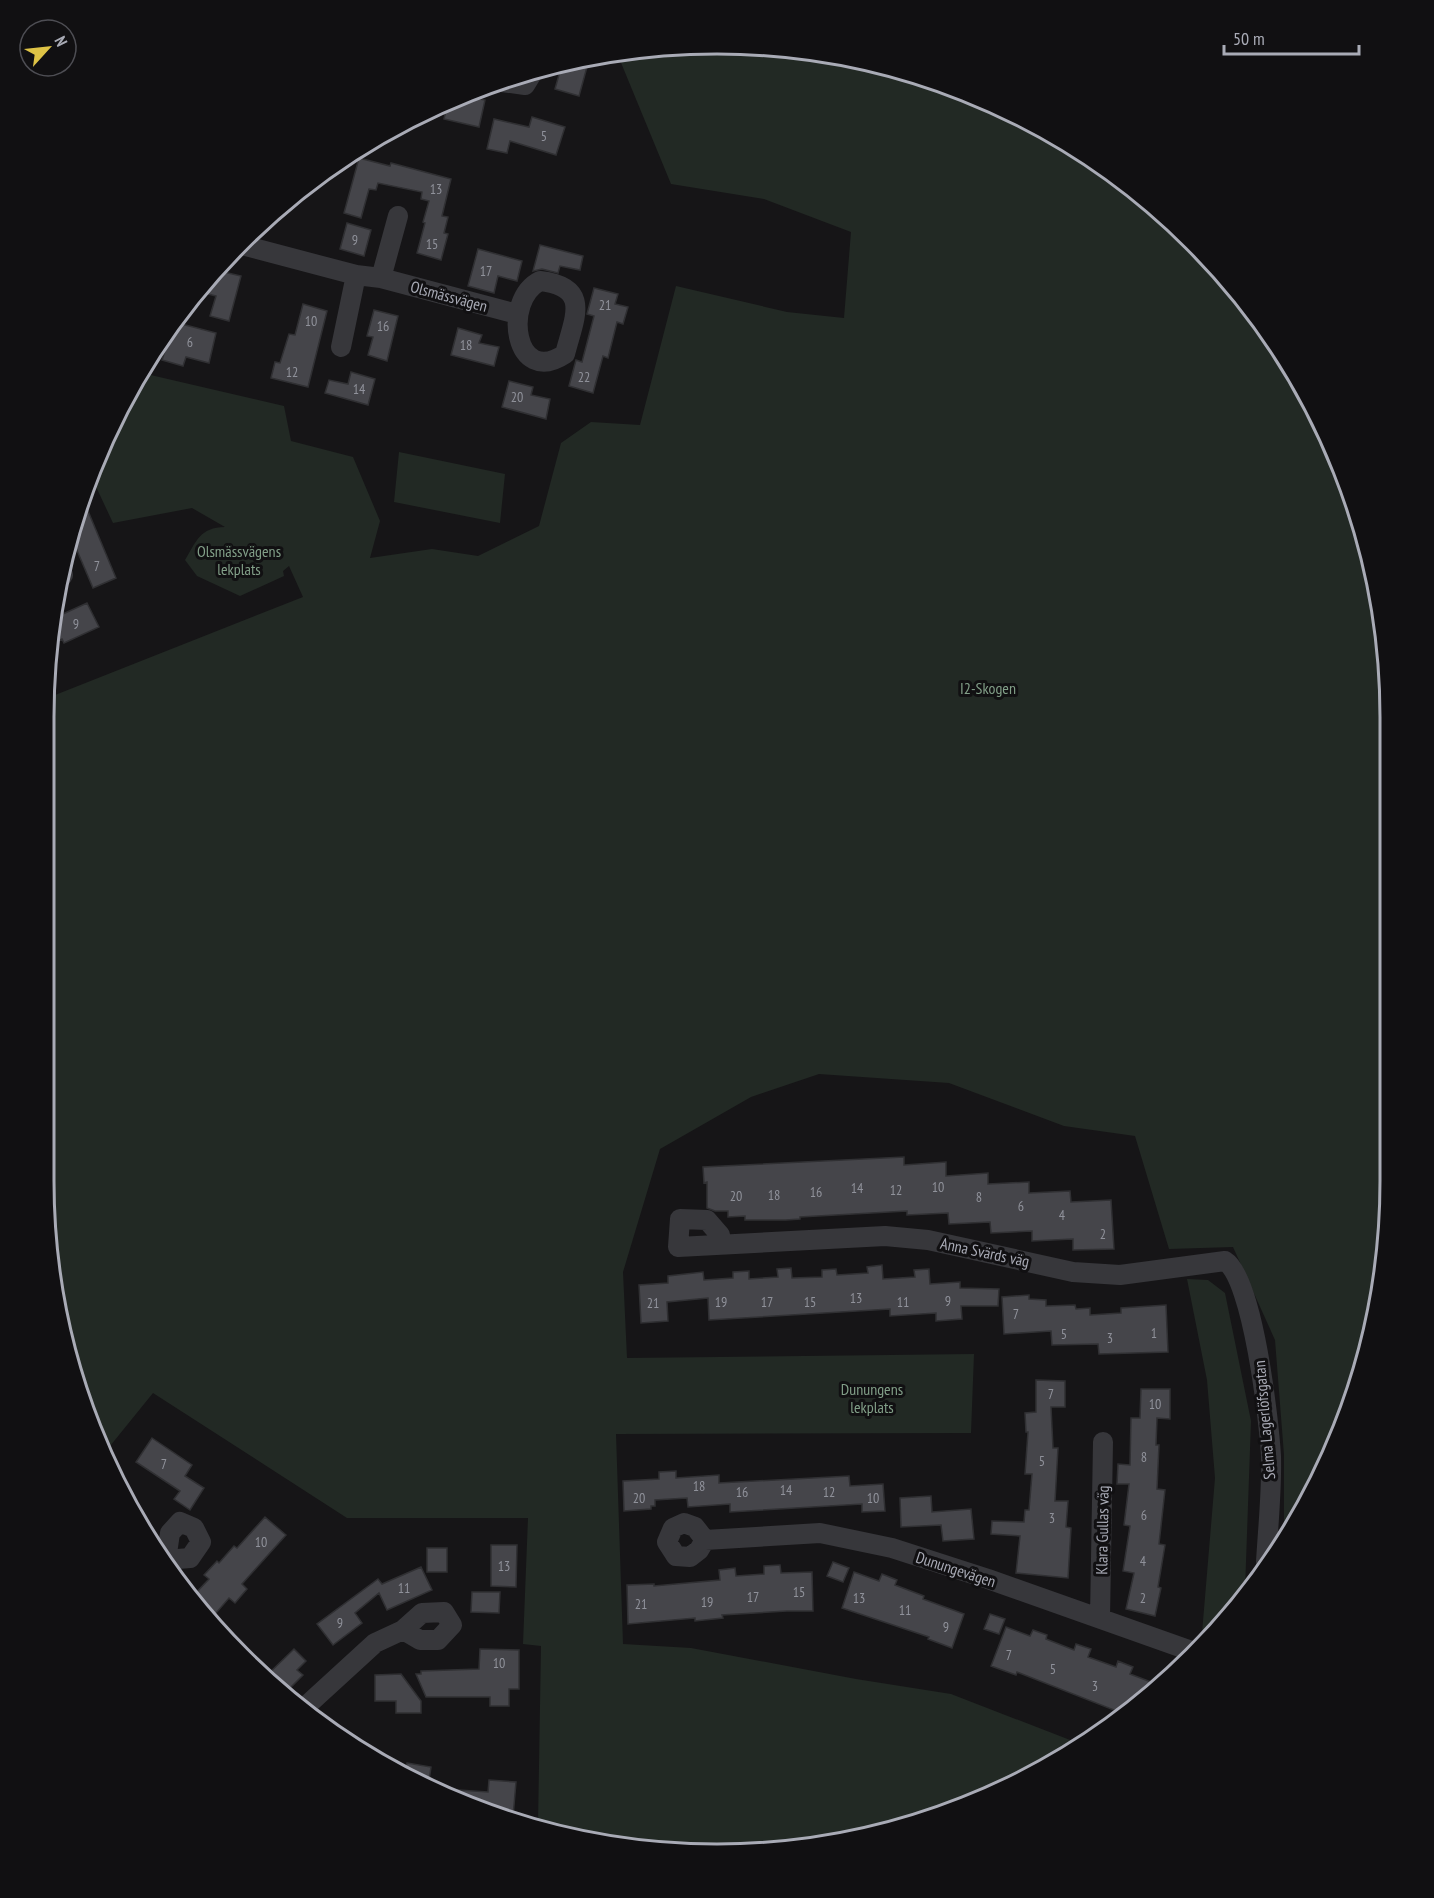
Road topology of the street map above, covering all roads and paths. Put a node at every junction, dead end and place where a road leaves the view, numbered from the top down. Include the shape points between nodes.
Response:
1 (398, 216) dead end
2 (249, 247) edge
3 (356, 275) junction
4 (381, 278) junction
5 (518, 314) dead end
6 (341, 347) dead end
7 (721, 1244) dead end
8 (1238, 1280) joint
9 (1103, 1442) dead end
10 (705, 1540) dead end
11 (1267, 1551) edge
12 (1100, 1618) junction
13 (404, 1630) dead end
14 (1187, 1649) edge
15 (309, 1704) edge

1 - 4 street
2 - 3 street, Olsmässvägen
3 - 4 street, Olsmässvägen
3 - 6 street
4 - 5 street, Olsmässvägen
7 - 8 street, Anna Svärds väg via 885,1236 928,1240 1073,1272 1120,1275 1225,1261
8 - 11 street, Selma Lagerlöfsgatan via 1252,1325 1266,1406 1270,1456
9 - 12 street, Klara Gullas väg
10 - 12 street, Dunungevägen via 820,1533 892,1548
12 - 14 street, Dunungevägen
13 - 15 street via 375,1643

